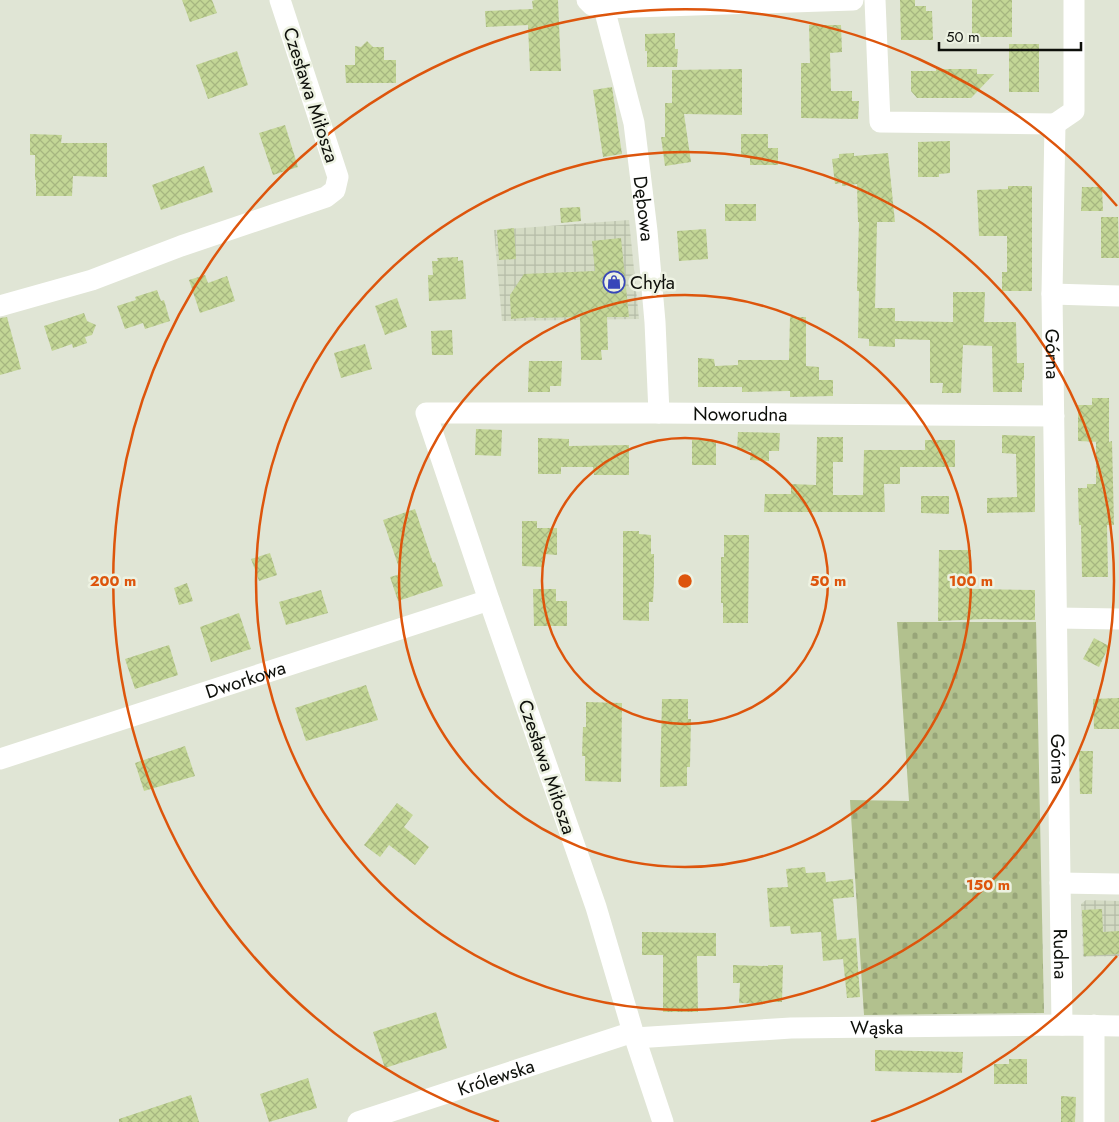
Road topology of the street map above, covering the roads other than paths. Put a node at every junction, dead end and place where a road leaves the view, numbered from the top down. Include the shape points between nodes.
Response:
1 (280, 0) edge
2 (853, 0) edge
3 (875, 0) edge
4 (1074, 0) edge
5 (595, 4) edge
6 (1056, 124) junction
7 (1052, 294) junction
8 (1119, 296) edge
9 (0, 306) edge
10 (426, 413) joint
11 (659, 413) junction
12 (1054, 416) junction
13 (489, 600) junction
14 (1057, 618) junction
15 (1119, 619) edge
16 (0, 759) edge
17 (1060, 883) junction
18 (1119, 884) edge
19 (1062, 1025) junction
20 (1094, 1025) junction
21 (1119, 1026) edge
22 (634, 1035) junction
23 (358, 1122) edge
24 (663, 1122) edge
25 (1094, 1122) edge

1 - 9 street, Czesława Miłosza via 338,177 335,190 326,197 92,280
2 - 5 street
3 - 6 street via 880,122
4 - 6 street via 1074,111
5 - 11 street, Dębowa via 634,123 647,231
6 - 7 street, Górna
7 - 8 street
7 - 12 street, Górna
10 - 11 street, Noworudna
10 - 13 street, Czesława Miłosza
11 - 12 street, Noworudna
12 - 14 street, Górna
13 - 16 street, Dworkowa
13 - 22 street, Czesława Miłosza via 596,907
14 - 15 street
14 - 17 street, Górna
17 - 18 street
17 - 19 street, Rudna
19 - 20 street, Wąska
19 - 22 street, Wąska via 791,1028
20 - 21 street, Wąska
20 - 25 street
22 - 23 street, Królewska
22 - 24 street, Czesława Miłosza

